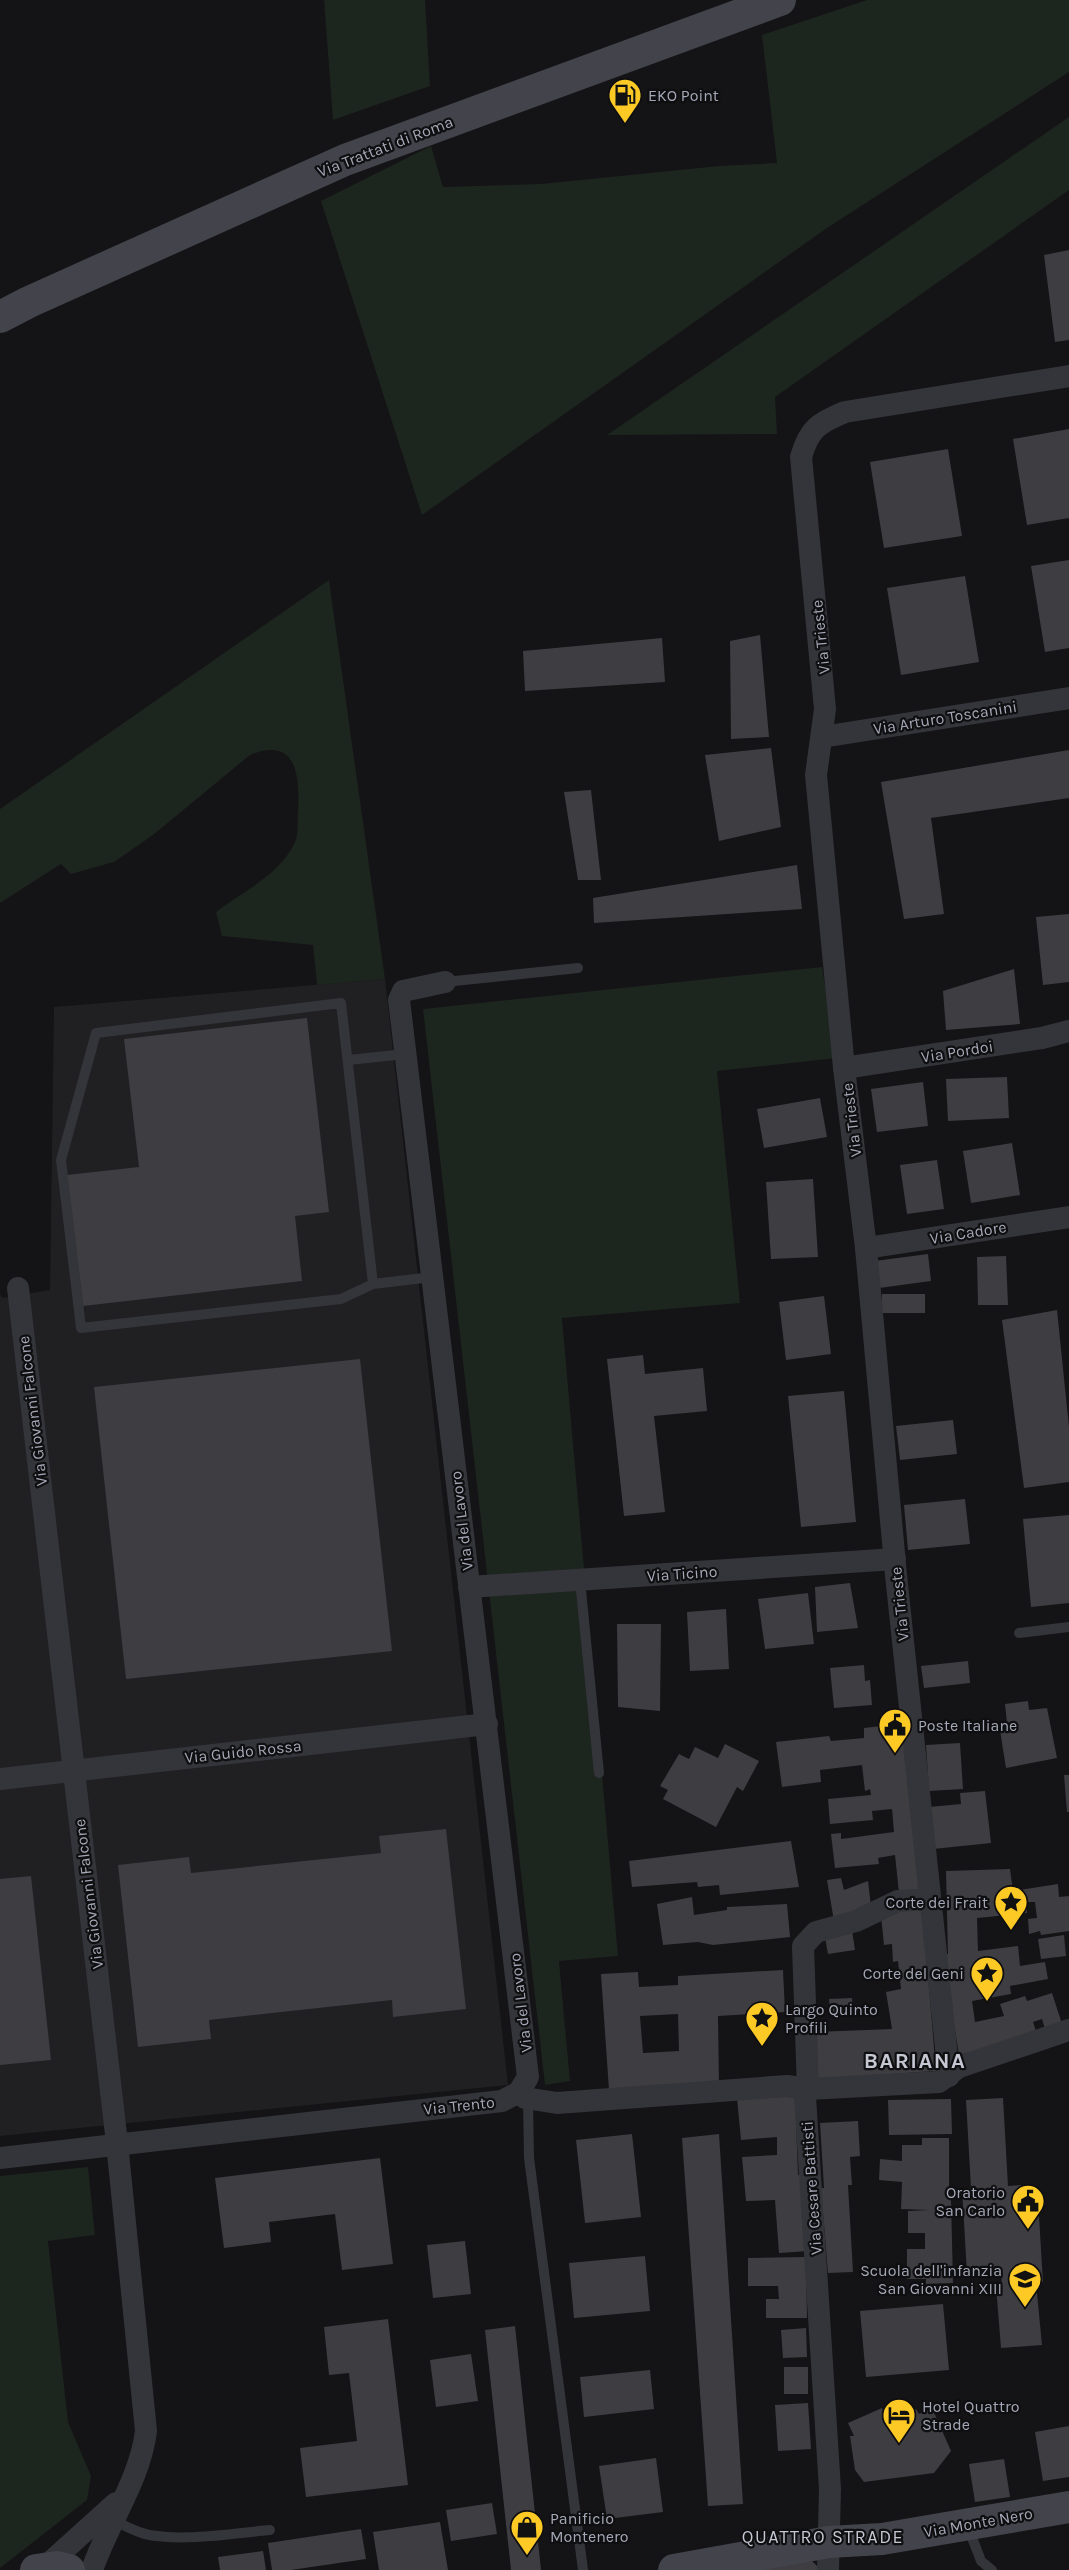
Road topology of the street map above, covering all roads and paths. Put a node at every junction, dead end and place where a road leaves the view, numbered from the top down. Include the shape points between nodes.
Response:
1 (780, 0) edge
2 (0, 317) edge
3 (1069, 376) edge
4 (1069, 698) edge
5 (822, 737) junction
6 (578, 968) dead end
7 (445, 982) joint
8 (1069, 1031) edge
9 (405, 1054) junction
10 (348, 1060) junction
11 (844, 1068) junction
12 (1069, 1217) edge
13 (866, 1248) junction
14 (432, 1277) junction
15 (373, 1284) junction
16 (18, 1288) dead end
17 (895, 1559) junction
18 (580, 1580) junction
19 (469, 1587) junction
20 (1069, 1627) edge
21 (1019, 1633) dead end
22 (487, 1724) junction
23 (74, 1770) junction
24 (599, 1773) dead end
25 (0, 1779) edge
26 (930, 1899) junction
27 (1069, 2030) edge
28 (949, 2076) junction
29 (808, 2089) junction
30 (524, 2096) junction
31 (117, 2143) junction
32 (0, 2158) edge
33 (123, 2495) junction
34 (1069, 2507) edge
35 (113, 2520) junction
36 (967, 2524) junction
37 (270, 2530) dead end
38 (829, 2556) edge
39 (50, 2569) edge
40 (92, 2570) edge
41 (583, 2570) edge
42 (674, 2570) edge
43 (992, 2570) edge

1 - 2 main road, Via Trattati di Roma via 345,160
3 - 5 street, Via Trieste via 845,412 823,421 807,436 801,457 824,677
4 - 5 street, Via Arturo Toscanini
5 - 11 street, Via Trieste via 816,775
6 - 7 lane
7 - 9 street, Via del Lavoro via 403,991 399,1000
8 - 11 street, Via Pordoi
9 - 10 lane
9 - 14 street, Via del Lavoro
10 - 15 lane
10 - 15 lane via 341,1003 96,1033 61,1160 81,1328 341,1299
11 - 13 street, Via Trieste
12 - 13 street, Via Cadore
13 - 17 street, Via Trieste
14 - 15 lane
14 - 19 street, Via del Lavoro
16 - 23 street, Via Giovanni Falcone
17 - 18 street, Via Ticino
17 - 26 street, Via Trieste
18 - 19 street, Via Ticino
18 - 24 lane
19 - 22 street, Via del Lavoro
20 - 21 lane
22 - 23 street, Via Guido Rossa
22 - 30 street, Via del Lavoro via 528,2077
23 - 25 street, Via Guido Rossa
23 - 31 street, Via Giovanni Falcone
26 - 28 street, Via Trieste
26 - 29 street, Via Cesare Battisti via 898,1901 856,1921 816,1932 805,1941 802,1955
27 - 28 street, Via Trento via 959,2067
28 - 29 street, Via Trento via 939,2082
29 - 30 street, Via Trento via 787,2086 557,2103
29 - 38 street, Via Cesare Battisti via 830,2489
30 - 31 street, Via Trento
30 - 41 lane
31 - 32 street, Via Trento
31 - 33 street, Via Giovanni Falcone via 146,2431 137,2468
33 - 35 street, Via Giovanni Falcone
33 - 39 street, Via Giovanni Falcone
34 - 36 main road, Via Monte Nero
35 - 37 lane via 140,2533 159,2536
35 - 40 street, Via Giovanni Falcone
36 - 38 main road, Via Monte Nero via 882,2539
36 - 43 lane via 981,2561
38 - 42 main road, Via Monte Nero

